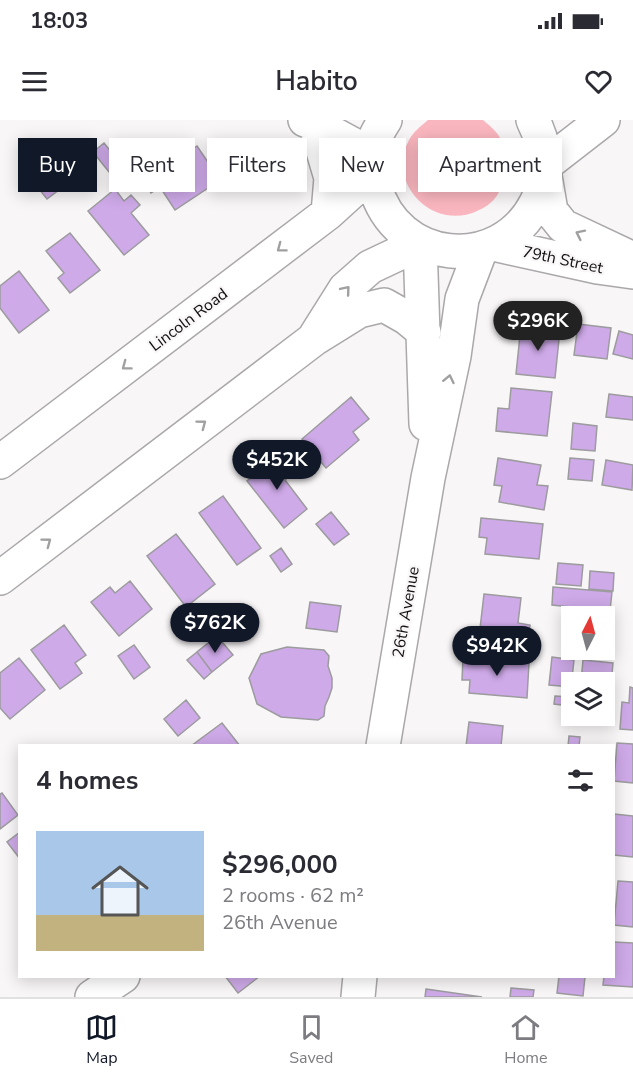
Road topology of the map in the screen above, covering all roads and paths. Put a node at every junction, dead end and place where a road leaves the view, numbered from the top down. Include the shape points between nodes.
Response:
1 (384, 120) edge
2 (532, 120) edge
3 (603, 120) edge
4 (310, 122) edge
5 (341, 138) edge
6 (376, 138) edge
7 (540, 138) edge
8 (562, 156) edge
9 (347, 192) edge
10 (377, 192) edge
11 (541, 192) edge
12 (548, 192) edge
13 (328, 213) junction
14 (417, 241) junction
15 (487, 247) junction
16 (633, 259) edge
17 (633, 272) edge
18 (424, 332) junction
19 (314, 339) junction
20 (0, 462) edge
21 (428, 478) junction
22 (0, 578) edge
23 (383, 744) edge
24 (120, 978) edge
25 (360, 978) edge
26 (92, 997) edge
27 (358, 997) edge

1 - 6 street
2 - 7 street, 79th Street
3 - 8 street
4 - 5 street
4 - 13 street via 331,178
9 - 13 street, Lincoln Road
10 - 14 street via 388,216
11 - 15 street via 517,230
16 -> 12 street, 79th Street via 563,226 551,211
13 -> 20 street, Lincoln Road
14 - 15 street via 440,250 461,252
14 - 18 street, 26th Avenue
19 -> 14 street via 345,289 370,267
15 - 17 street, 79th Street
21 -> 15 street, 26th Avenue via 462,299
18 - 19 street via 384,306 359,311
18 - 21 street, 26th Avenue
22 -> 19 street
21 - 23 street, 26th Avenue
24 - 26 street
25 - 27 street

